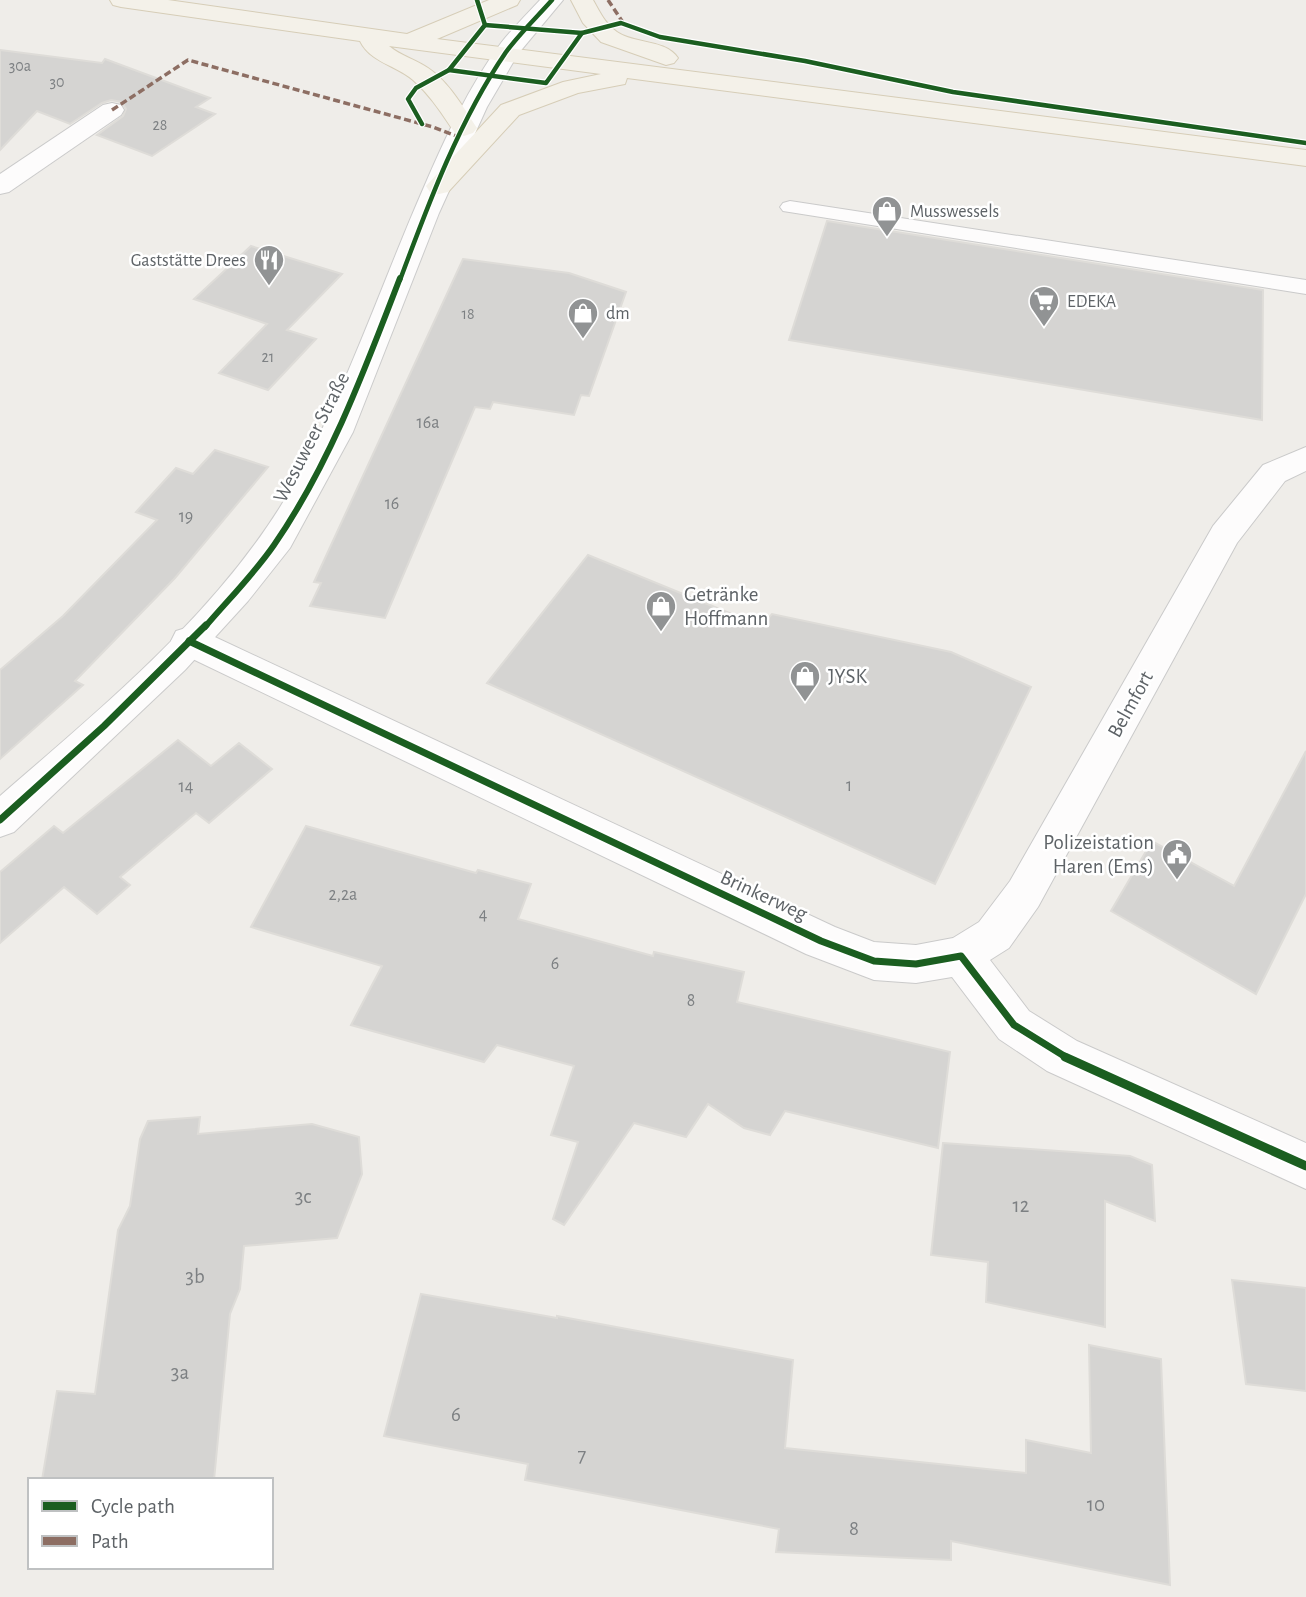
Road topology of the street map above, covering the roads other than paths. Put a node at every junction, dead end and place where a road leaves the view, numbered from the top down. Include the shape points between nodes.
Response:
1 (121, 0) edge
2 (509, 0) edge
3 (552, 0) edge
4 (582, 0) edge
5 (364, 35) junction
6 (410, 42) junction
7 (505, 55) junction
8 (648, 73) junction
9 (704, 80) junction
10 (112, 110) dead end
11 (464, 128) junction
12 (1306, 158) edge
13 (0, 186) edge
14 (439, 186) junction
15 (790, 207) dead end
16 (1306, 287) edge
17 (1306, 458) edge
18 (189, 642) junction
19 (0, 820) edge
20 (961, 956) junction
21 (1306, 1166) edge

1 - 5 main road
2 - 6 main road
3 - 7 street, Wesuweer Straße
4 - 9 main road via 601,33 613,41 659,55
5 - 6 main road
5 - 11 main road via 390,59 421,73
6 - 7 main road
7 - 8 main road
7 - 11 street, Wesuweer Straße
8 - 9 main road
8 - 14 main road via 572,87 510,110
9 - 12 main road
10 - 13 street
11 - 14 street, Wesuweer Straße
14 - 18 street, Wesuweer Straße via 345,416 310,483 267,554
15 - 16 lane
17 - 20 street, Belmfort via 1274,473 1225,535 1024,894 994,935
18 - 19 street, Wesuweer Straße via 81,749
18 - 20 street, Brinkerweg via 821,941 874,961 916,964
20 - 21 street via 1014,1025 1062,1056

